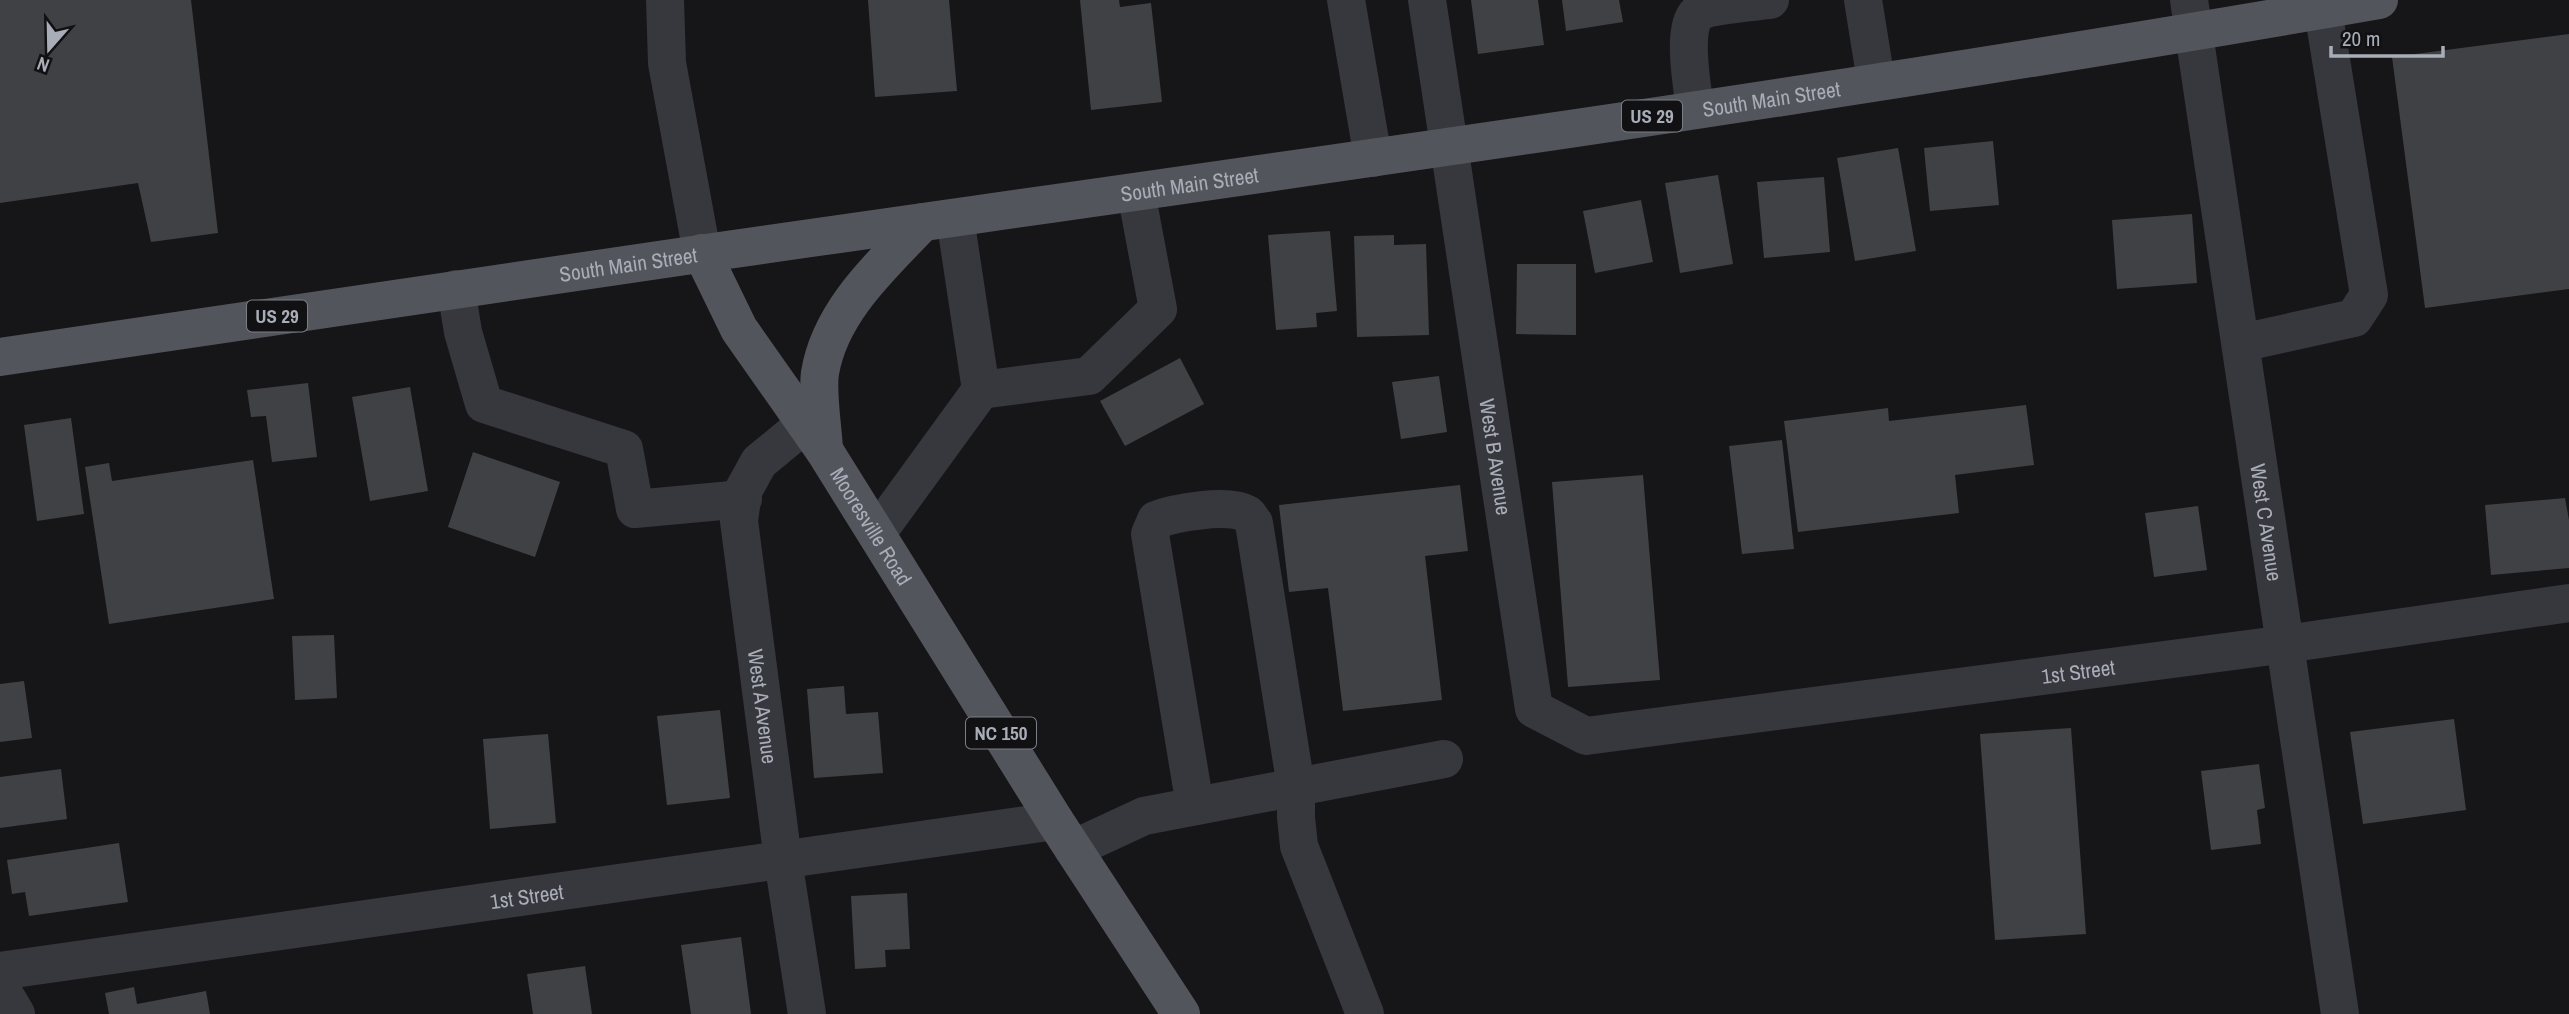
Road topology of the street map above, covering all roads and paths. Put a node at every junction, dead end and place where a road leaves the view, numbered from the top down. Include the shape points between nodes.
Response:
1 (665, 0) edge
2 (1346, 0) edge
3 (1427, 0) edge
4 (1770, 0) edge
5 (1863, 0) edge
6 (2379, 0) edge
7 (2323, 10) junction
8 (2192, 16) edge
9 (1876, 81) junction
10 (1696, 109) junction
11 (1451, 147) junction
12 (1373, 159) junction
13 (1136, 192) junction
14 (939, 220) junction
15 (702, 253) junction
16 (456, 289) junction
17 (2241, 343) junction
18 (0, 357) edge
19 (981, 390) junction
20 (815, 437) junction
21 (743, 499) junction
22 (877, 533) junction
23 (2569, 603) edge
24 (2286, 644) junction
25 (1586, 736) joint
26 (1444, 759) dead end
27 (1296, 787) junction
28 (1195, 806) junction
29 (1064, 835) junction
30 (783, 860) junction
31 (0, 971) edge
32 (0, 987) edge
33 (16, 1014) edge
34 (807, 1014) edge
35 (1181, 1014) edge
36 (1365, 1014) edge
37 (2340, 1014) edge

1 - 15 street, Mooresville Road via 667,63
2 - 12 street
3 - 11 street
4 - 10 street via 1716,8 1695,17 1688,42
5 - 9 street
6 - 7 main road, South Main Street / US 29
7 - 8 main road, South Main Street / US 29
7 - 17 street via 2369,295 2354,318
8 - 9 main road, South Main Street / US 29
8 - 17 street, West C Avenue
9 - 10 main road, South Main Street / US 29
10 - 11 main road, South Main Street / US 29
11 - 12 main road, South Main Street / US 29
11 - 25 street, West B Avenue via 1534,709
12 - 13 main road, South Main Street / US 29
13 - 14 main road, South Main Street / US 29
13 - 19 street via 1158,309 1088,376
14 - 15 main road, South Main Street / US 29
14 - 19 street
14 - 20 main road via 853,299 832,337 820,374
15 - 16 main road, South Main Street / US 29
15 - 20 main road, Mooresville Road / NC 150 via 739,329
16 - 18 main road, South Main Street / US 29
16 - 21 street via 484,404 624,449 635,509
17 - 24 street, West C Avenue
19 - 22 street
20 - 21 street, West A Avenue via 759,462
20 - 22 main road, Mooresville Road / NC 150
21 - 30 street, West A Avenue via 739,521
22 - 29 main road, Mooresville Road / NC 150
23 - 24 street, 1st Street
24 - 25 street, 1st Street
24 - 37 street, West C Avenue
26 - 27 street, 1st Street
27 - 28 street, 1st Street
27 - 28 street via 1254,523 1247,514 1226,509 1170,515 1156,520 1150,534
27 - 36 street via 1299,846
28 - 29 street, 1st Street
29 - 30 street, 1st Street
29 - 35 main road, Mooresville Road / NC 150
30 - 31 street, 1st Street
30 - 34 street, West A Avenue
32 - 33 street

